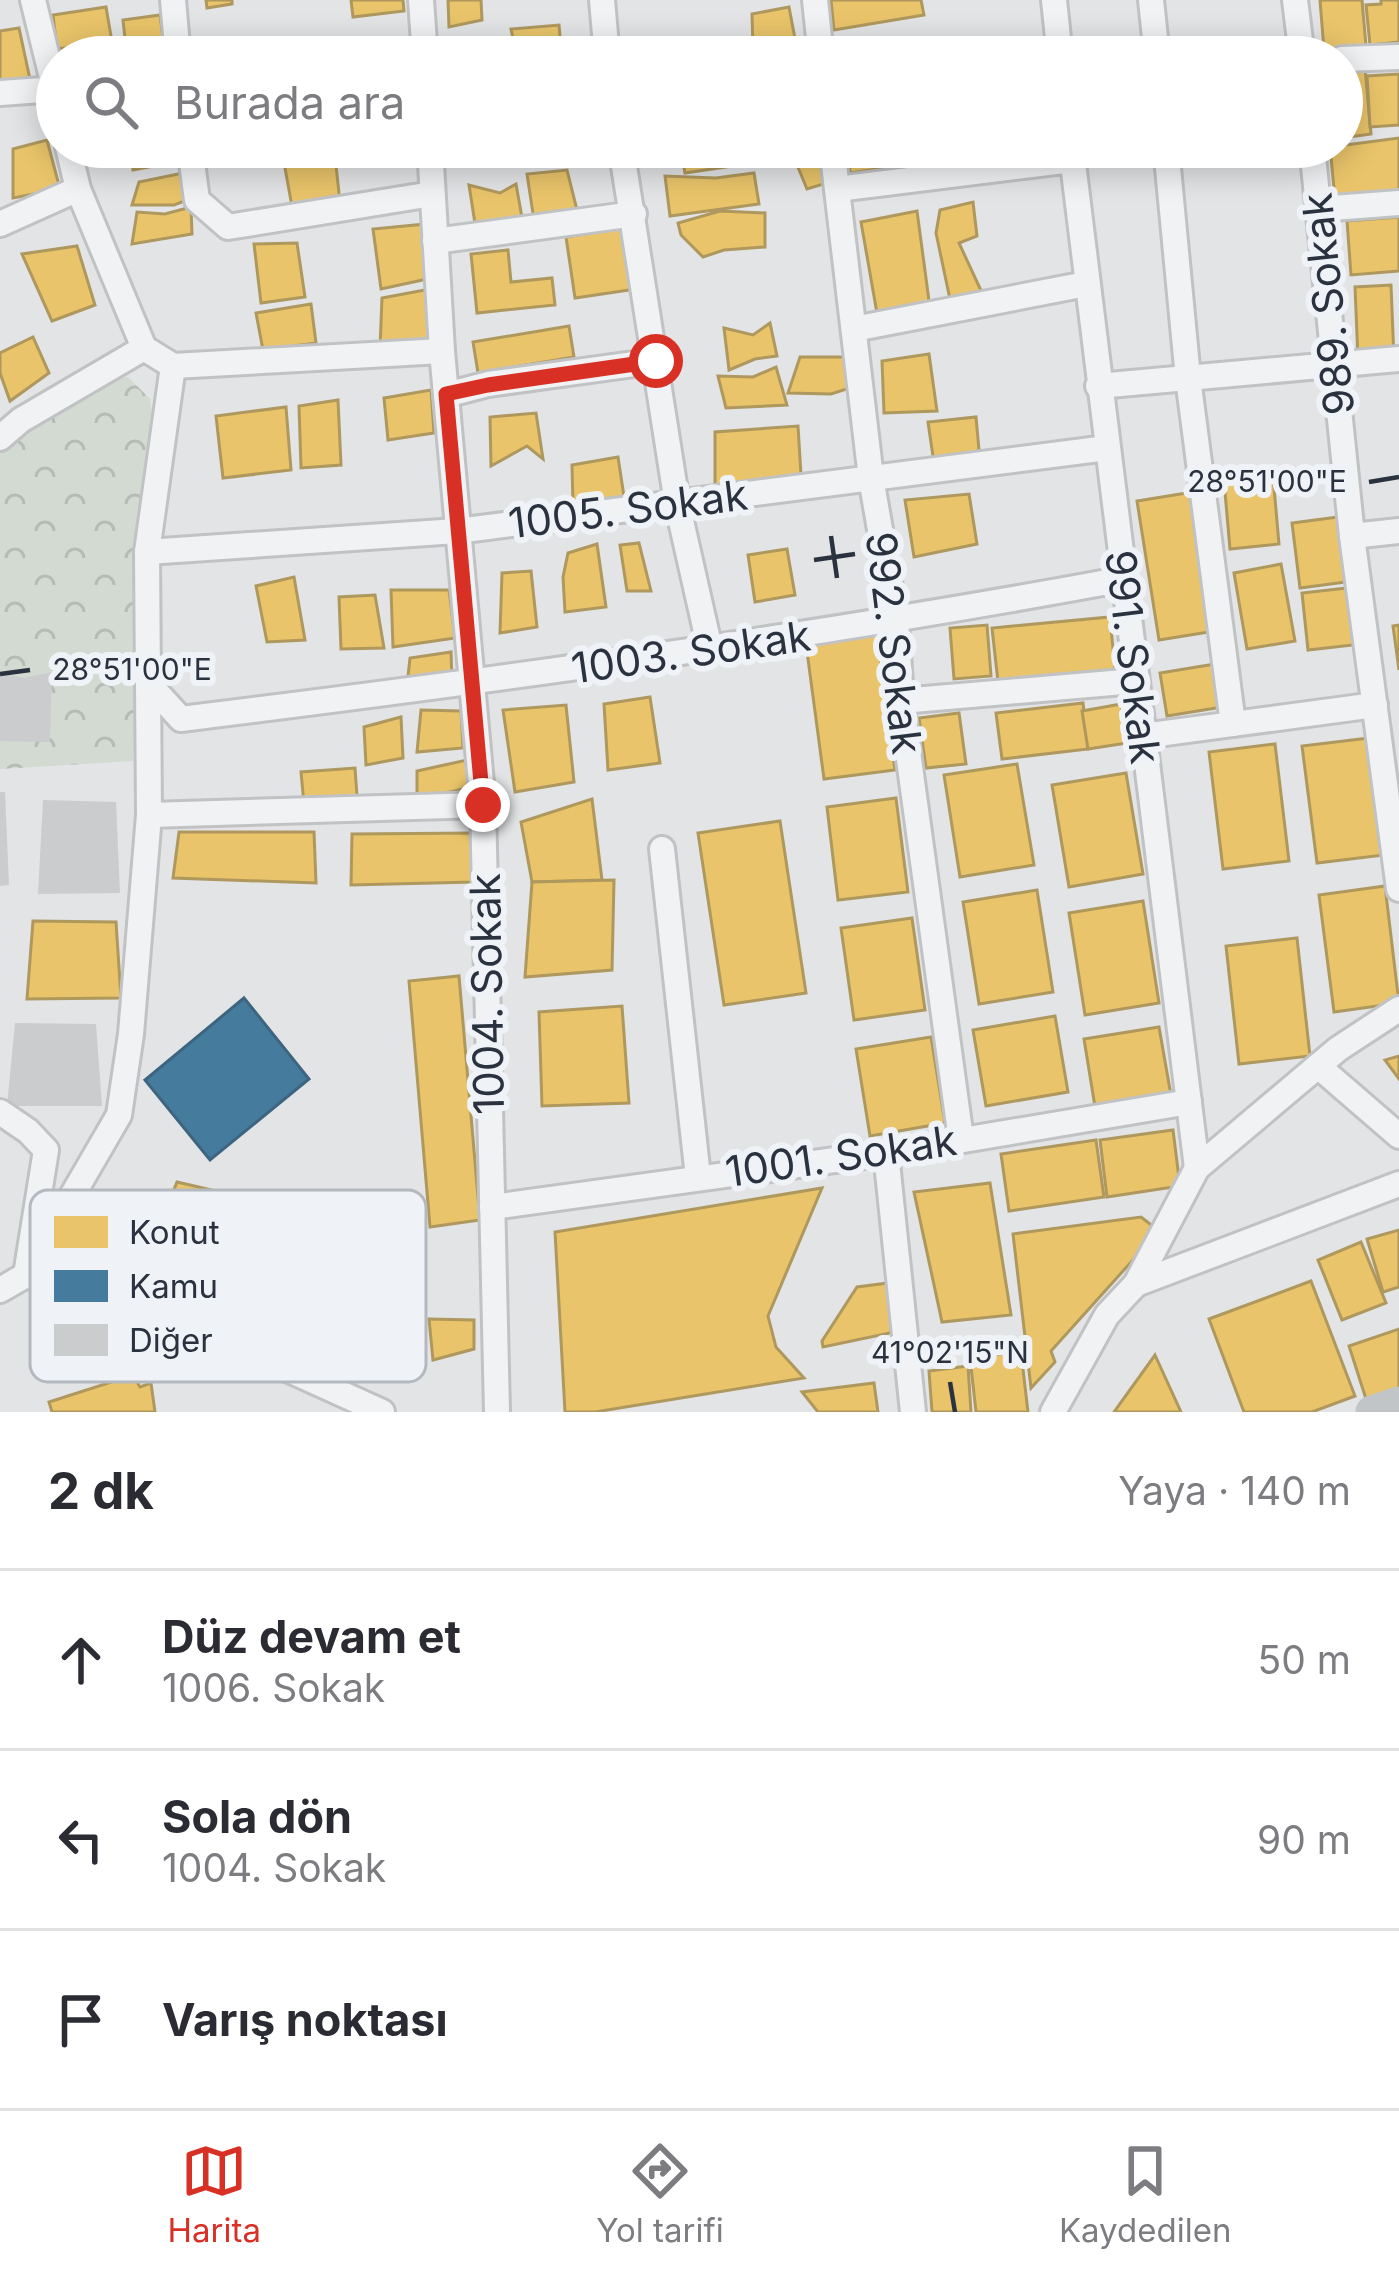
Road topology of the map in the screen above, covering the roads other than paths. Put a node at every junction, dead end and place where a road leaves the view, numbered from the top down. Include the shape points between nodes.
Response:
1 (33, 0) edge
2 (172, 0) edge
3 (421, 0) edge
4 (602, 0) edge
5 (814, 0) edge
6 (1054, 0) edge
7 (1151, 0) edge
8 (1295, 0) edge
9 (42, 36) edge
10 (176, 36) edge
11 (423, 36) edge
12 (605, 36) edge
13 (818, 36) edge
14 (1056, 36) edge
15 (1155, 36) edge
16 (1299, 36) edge
17 (1399, 56) edge
18 (1363, 57) edge
19 (36, 92) edge
20 (0, 93) edge
21 (73, 168) edge
22 (193, 168) edge
23 (431, 168) edge
24 (626, 168) edge
25 (834, 168) edge
26 (974, 168) edge
27 (1074, 168) edge
28 (1168, 168) edge
29 (1314, 168) edge
30 (78, 189) junction
31 (837, 189) junction
32 (432, 194) junction
33 (1399, 203) edge
34 (1319, 209) junction
35 (634, 214) junction
36 (0, 224) edge
37 (435, 241) junction
38 (1087, 284) junction
39 (854, 329) junction
40 (144, 348) junction
41 (442, 352) junction
42 (1399, 358) edge
43 (656, 361) junction
44 (1335, 364) junction
45 (173, 366) junction
46 (1188, 378) junction
47 (1098, 386) junction
48 (446, 394) junction
49 (0, 438) edge
50 (1107, 448) junction
51 (871, 478) junction
52 (677, 503) junction
53 (458, 531) junction
54 (1399, 531) edge
55 (1352, 536) junction
56 (147, 551) junction
57 (1124, 579) junction
58 (896, 621) junction
59 (710, 649) junction
60 (1135, 681) junction
61 (148, 683) junction
62 (471, 683) junction
63 (902, 701) junction
64 (1375, 705) junction
65 (1233, 724) junction
66 (1143, 736) junction
67 (483, 805) junction
68 (149, 815) junction
69 (662, 848) dead end
70 (1399, 889) edge
71 (1399, 1009) edge
72 (1318, 1066) junction
73 (1189, 1102) junction
74 (0, 1112) edge
75 (1399, 1136) edge
76 (961, 1139) junction
77 (886, 1153) junction
78 (1196, 1168) junction
79 (698, 1177) junction
80 (1399, 1184) edge
81 (40, 1190) edge
82 (75, 1190) edge
83 (492, 1207) junction
84 (30, 1249) edge
85 (30, 1267) edge
86 (26, 1274) junction
87 (30, 1275) edge
88 (1136, 1284) junction
89 (0, 1290) edge
90 (316, 1382) edge
91 (1399, 1403) edge
92 (382, 1412) edge
93 (496, 1412) edge
94 (914, 1412) edge
95 (1053, 1412) edge
96 (1372, 1412) edge

1 - 9 street
2 - 10 street
3 - 11 street
4 - 12 street
5 - 13 street
6 - 14 street
7 - 15 street
8 - 16 street
17 - 18 street
19 - 20 street
21 - 30 street
22 - 32 street via 197,200 228,227
23 - 32 street, 1004. Sokak
24 - 35 street
25 - 31 street, 992. Sokak
26 - 31 street
27 - 38 street, 991. Sokak
28 - 46 street
29 - 34 street, 989. Sokak
30 - 36 street
30 - 40 street
31 - 39 street, 992. Sokak
32 - 37 street, 1004. Sokak
33 - 34 street
34 - 44 street, 989. Sokak
35 - 37 street
35 - 43 street
37 - 41 street, 1004. Sokak
38 - 39 street
38 - 47 street, 991. Sokak
39 - 51 street, 992. Sokak
40 - 45 street
40 - 49 street
41 - 45 street
41 - 48 street, 1004. Sokak
42 - 44 street
43 - 48 street
43 - 52 street
44 - 46 street
44 - 55 street, 989. Sokak
45 - 56 street
46 - 47 street
46 - 65 street
47 - 50 street, 991. Sokak
48 - 53 street, 1004. Sokak
50 - 51 street, 1005. Sokak
50 - 57 street, 991. Sokak
51 - 52 street, 1005. Sokak
51 - 58 street, 992. Sokak
52 - 53 street, 1005. Sokak
52 - 59 street
53 - 56 street, 1005. Sokak
53 - 62 street, 1004. Sokak
54 - 55 street
55 - 64 street, 989. Sokak
56 - 61 street
57 - 58 street, 1003. Sokak
57 - 60 street, 991. Sokak
58 - 59 street, 1003. Sokak
58 - 63 street, 992. Sokak
59 - 62 street, 1003. Sokak
60 - 63 street
60 - 66 street, 991. Sokak
61 - 62 street, 1003. Sokak via 181,719
61 - 68 street
62 - 67 street, 1004. Sokak
63 - 76 street, 992. Sokak
64 - 65 street
64 - 70 street, 989. Sokak
65 - 66 street
66 - 73 street, 991. Sokak
67 - 68 street
67 - 83 street, 1004. Sokak
68 - 82 street via 119,1115
69 - 79 street
71 - 72 street
72 - 75 street
72 - 78 street
73 - 76 street, 1001. Sokak
73 - 78 street, 991. Sokak
74 - 81 street via 46,1150
76 - 77 street, 1001. Sokak
77 - 79 street, 1001. Sokak
77 - 94 street
78 - 88 street
79 - 83 street, 1001. Sokak
80 - 88 street
83 - 93 street, 1004. Sokak
84 - 86 street
85 - 86 street
86 - 87 street
86 - 89 street
88 - 95 street via 1107,1315
90 - 92 street
91 - 96 main road

